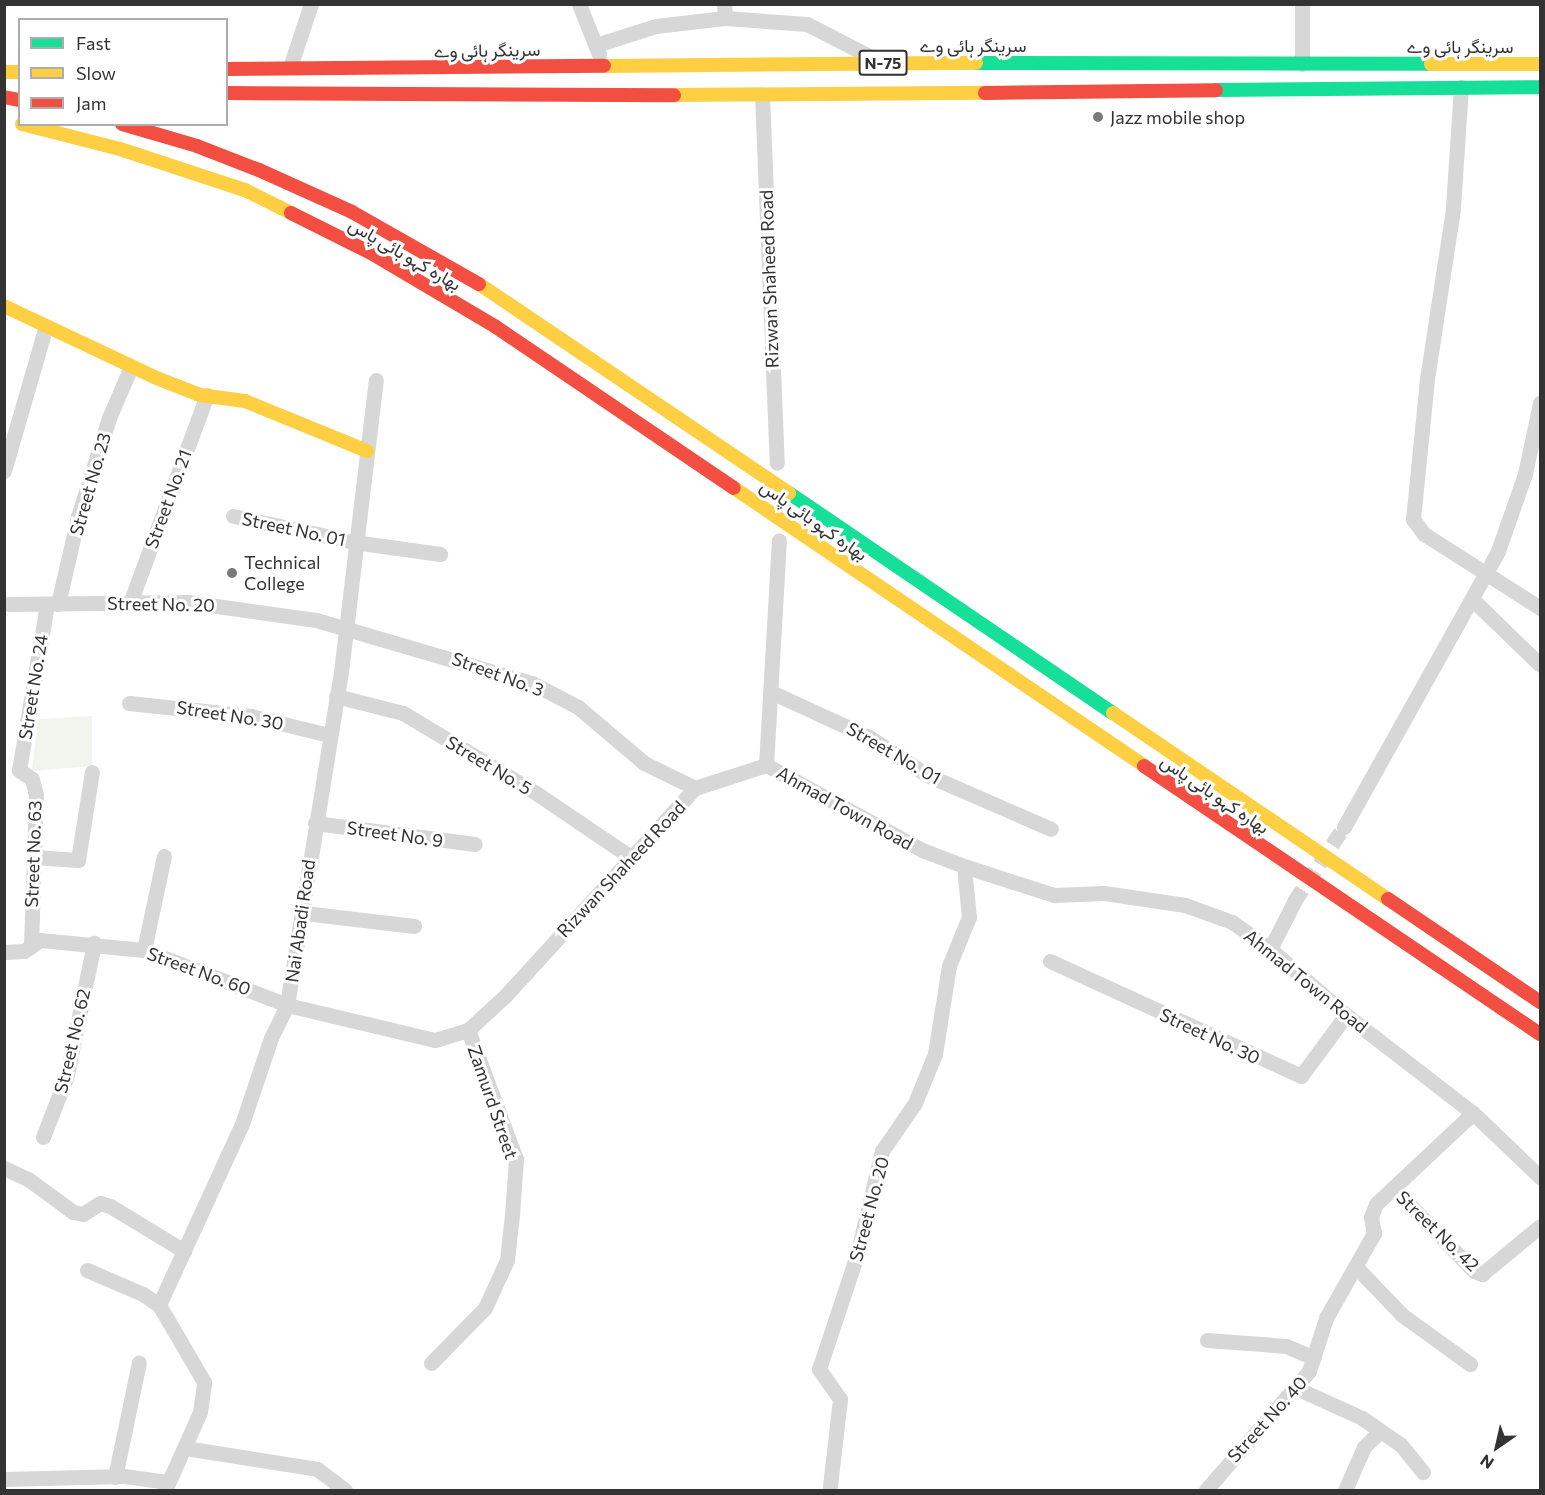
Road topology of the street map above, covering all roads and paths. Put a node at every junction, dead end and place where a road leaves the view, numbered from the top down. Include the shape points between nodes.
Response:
1 (311, 4) edge
2 (579, 4) edge
3 (1302, 4) edge
4 (725, 11) edge
5 (596, 45) junction
6 (882, 63) junction
7 (726, 64) junction
8 (1302, 64) junction
9 (1540, 64) edge
10 (602, 66) junction
11 (290, 68) junction
12 (228, 69) edge
13 (1461, 87) junction
14 (1540, 87) edge
15 (228, 93) edge
16 (726, 95) junction
17 (762, 95) junction
18 (29, 126) edge
19 (129, 126) edge
20 (4, 306) edge
21 (45, 328) junction
22 (131, 367) junction
23 (376, 380) dead end
24 (207, 395) junction
25 (1540, 403) edge
26 (367, 451) junction
27 (777, 463) dead end
28 (4, 471) edge
29 (233, 516) dead end
30 (779, 540) dead end
31 (354, 542) junction
32 (440, 554) dead end
33 (1487, 575) junction
34 (1473, 600) junction
35 (130, 603) junction
36 (8, 604) dead end
37 (53, 604) junction
38 (1540, 608) edge
39 (347, 629) junction
40 (1540, 665) edge
41 (771, 692) junction
42 (336, 696) junction
43 (129, 703) dead end
44 (329, 735) junction
45 (766, 765) junction
46 (12, 770) edge
47 (92, 772) dead end
48 (694, 788) junction
49 (315, 823) junction
50 (1344, 827) tunnel mouth
51 (1050, 830) dead end
52 (475, 844) dead end
53 (164, 856) dead end
54 (34, 857) junction
55 (632, 858) junction
56 (964, 866) junction
57 (1294, 902) tunnel mouth
58 (304, 913) junction
59 (414, 926) dead end
60 (94, 943) junction
61 (31, 946) junction
62 (1270, 949) junction
63 (144, 950) junction
64 (4, 952) edge
65 (1050, 961) dead end
66 (1540, 1002) edge
67 (287, 1005) junction
68 (1346, 1015) junction
69 (468, 1030) junction
70 (1540, 1034) edge
71 (1473, 1113) junction
72 (43, 1137) dead end
73 (4, 1168) edge
74 (1540, 1177) edge
75 (1393, 1188) junction
76 (1540, 1227) edge
77 (184, 1251) junction
78 (1358, 1268) junction
79 (87, 1270) dead end
80 (159, 1305) junction
81 (1207, 1341) dead end
82 (1314, 1358) junction
83 (139, 1362) dead end
84 (431, 1363) dead end
85 (1470, 1364) dead end
86 (1296, 1388) junction
87 (1380, 1431) junction
88 (185, 1448) junction
89 (1423, 1472) dead end
90 (115, 1477) junction
91 (4, 1479) edge
92 (166, 1486) edge
93 (830, 1486) dead end
94 (345, 1491) edge
95 (1206, 1491) edge
96 (1345, 1491) edge

1 - 11 street
2 - 5 street
3 - 8 street
4 - 5 street via 656,26
4 - 6 street via 807,24
5 - 10 street
6 - 7 main road, سرینگر ہائی وے / N-75
6 - 8 main road, سرینگر ہائی وے / N-75
7 - 10 main road, سرینگر ہائی وے / N-75
7 - 16 main road
8 - 9 main road, سرینگر ہائی وے / N-75
10 - 11 main road, سرینگر ہائی وے / N-75
11 - 12 main road, سرینگر ہائی وے / N-75
13 - 14 main road, N-75
13 - 17 main road, N-75
13 - 33 street via 1452,220 1427,379 1413,519 1424,534
15 - 16 main road, N-75
16 - 17 main road, N-75
17 - 27 street, Rizwan Shaheed Road
18 - 70 main road, بھارہ کہو بائی پاس via 120,149 245,190 371,253 496,327
19 - 66 main road, بھارہ کہو بائی پاس via 197,146 352,212 475,281
20 - 21 main road
21 - 22 main road
21 - 28 street
22 - 24 main road
22 - 37 street, Street No. 23 via 109,418
23 - 26 street, Nai Abadi Road
24 - 26 main road via 245,401
24 - 35 street, Street No. 21
25 - 33 street via 1525,474
26 - 31 street, Nai Abadi Road
29 - 31 street, Street No. 01
30 - 41 street
31 - 32 street, Street No. 01
31 - 39 street, Nai Abadi Road
33 - 34 street
33 - 38 street
34 - 40 street
34 - 50 street
35 - 37 street, Street No. 20
35 - 39 street, Street No. 20 via 232,606
36 - 37 street, Street No. 20
37 - 46 street, Street No. 24
39 - 42 street, Nai Abadi Road
39 - 48 street, Street No. 3 via 532,683 578,707 644,763
41 - 45 street
41 - 51 street, Street No. 01 via 869,737 927,775
42 - 44 street, Nai Abadi Road
42 - 55 street, Street No. 5 via 375,704 413,718 536,793
43 - 44 street, Street No. 30 via 250,716
44 - 49 street, Nai Abadi Road
45 - 48 street, Rizwan Shaheed Road
45 - 56 street, Ahmad Town Road via 922,850
46 - 54 street, Street No. 63 via 32,779 36,795
47 - 54 street via 78,860
48 - 55 street, Rizwan Shaheed Road
49 - 52 street, Street No. 9
49 - 58 street, Nai Abadi Road
53 - 63 street
54 - 61 street, Street No. 63
55 - 69 street, Rizwan Shaheed Road via 506,996
56 - 62 street, Ahmad Town Road via 1054,895 1104,892 1185,905 1232,922
56 - 93 street, Street No. 20 via 969,917 949,966 935,1054 915,1104 882,1151 857,1255 819,1370 840,1400
57 - 62 street
58 - 59 street
58 - 67 street, Nai Abadi Road
60 - 61 street, Street No. 60 via 40,940
60 - 63 street, Street No. 60
60 - 72 street, Street No. 62 via 67,1075
61 - 64 street, Street No. 60 via 24,951
62 - 68 street, Ahmad Town Road
63 - 67 street, Street No. 60
65 - 68 street, Street No. 30 via 1301,1076
67 - 69 street, Rizwan Shaheed Road via 435,1040
67 - 77 street, Nai Abadi Road via 242,1124
68 - 71 street, Ahmad Town Road
69 - 84 street, Zamurd Street via 516,1159 512,1215 507,1260 485,1308
71 - 74 street, Ahmad Town Road
71 - 75 street, Street No. 40
73 - 77 street via 28,1179 73,1212 83,1214 100,1203 110,1206
75 - 76 street, Street No. 42 via 1449,1247 1482,1274
75 - 78 street, Street No. 40 via 1376,1204 1371,1217 1374,1233
77 - 80 street, Nai Abadi Road
78 - 82 street, Street No. 40 via 1326,1318
78 - 85 street via 1402,1316
79 - 80 street via 144,1294
80 - 88 street via 204,1382 200,1412
81 - 82 street via 1286,1346
82 - 86 street, Street No. 40
83 - 90 street
86 - 87 street via 1362,1418
86 - 95 street, Street No. 40
87 - 89 street via 1401,1445
87 - 96 street via 1364,1447
88 - 92 street
88 - 94 street via 317,1469
90 - 91 street
90 - 92 street

